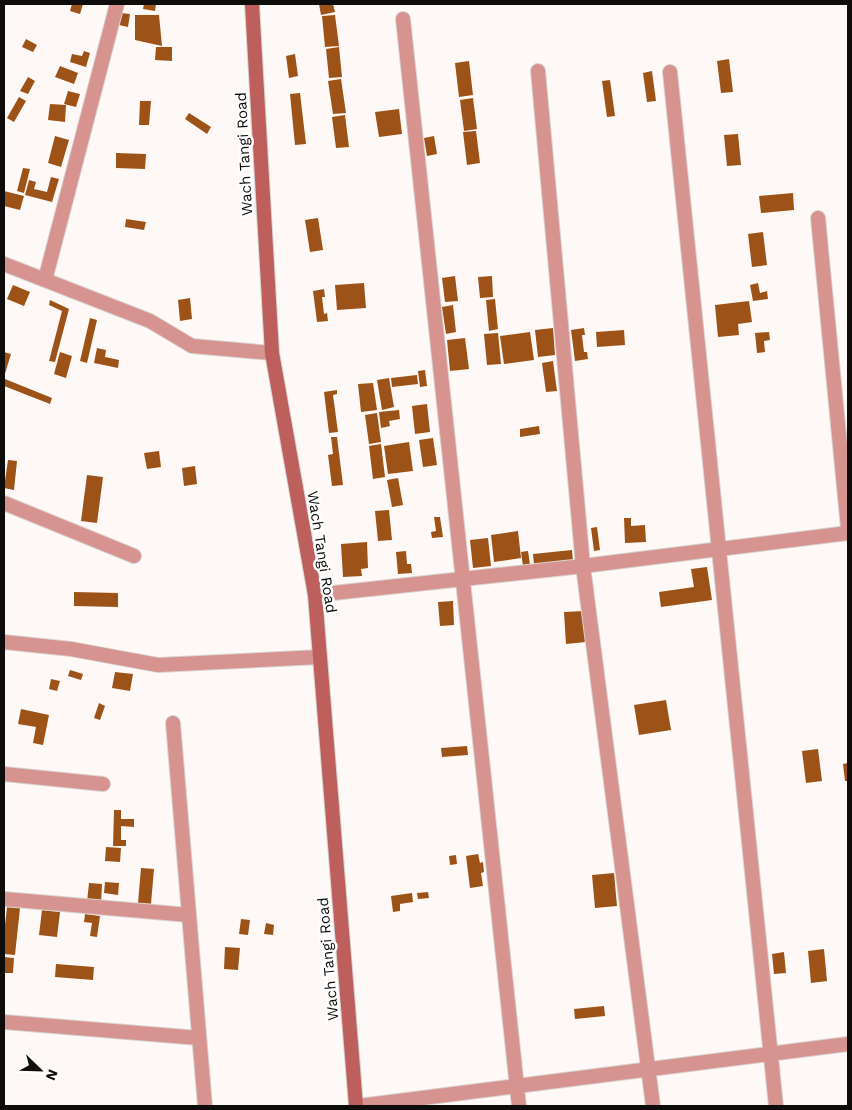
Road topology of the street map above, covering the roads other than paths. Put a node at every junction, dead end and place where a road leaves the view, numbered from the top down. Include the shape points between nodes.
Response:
1 (117, 4) edge
2 (252, 4) edge
3 (403, 19) dead end
4 (538, 71) dead end
5 (670, 72) dead end
6 (818, 218) dead end
7 (4, 264) edge
8 (46, 280) junction
9 (272, 353) junction
10 (4, 503) edge
11 (848, 528) edge
12 (848, 533) edge
13 (719, 548) junction
14 (134, 556) dead end
15 (583, 566) junction
16 (462, 578) junction
17 (314, 595) junction
18 (4, 642) edge
19 (320, 657) junction
20 (173, 722) dead end
21 (4, 774) edge
22 (103, 784) dead end
23 (4, 899) edge
24 (189, 915) junction
25 (4, 1022) edge
26 (199, 1038) junction
27 (848, 1044) edge
28 (771, 1054) junction
29 (649, 1069) junction
30 (516, 1086) junction
31 (205, 1106) edge
32 (358, 1106) edge
33 (518, 1106) edge
34 (653, 1106) edge
35 (776, 1106) edge

1 - 8 street
2 - 9 main road, Wach Tangi Road
3 - 16 street
4 - 15 street
5 - 13 street
6 - 11 street
7 - 8 street
8 - 9 street via 150,321 192,346
9 - 17 main road, Wach Tangi Road
10 - 14 street
12 - 13 street
13 - 15 street
13 - 28 street
15 - 16 street
15 - 29 street
16 - 17 street
16 - 30 street
17 - 19 main road, Wach Tangi Road
18 - 19 street via 71,649 158,665
19 - 32 main road, Wach Tangi Road
20 - 24 street
21 - 22 street
23 - 24 street
24 - 26 street
25 - 26 street
26 - 31 street
27 - 28 street
28 - 29 street
28 - 35 street
29 - 30 street
29 - 34 street
30 - 32 street
30 - 33 street

